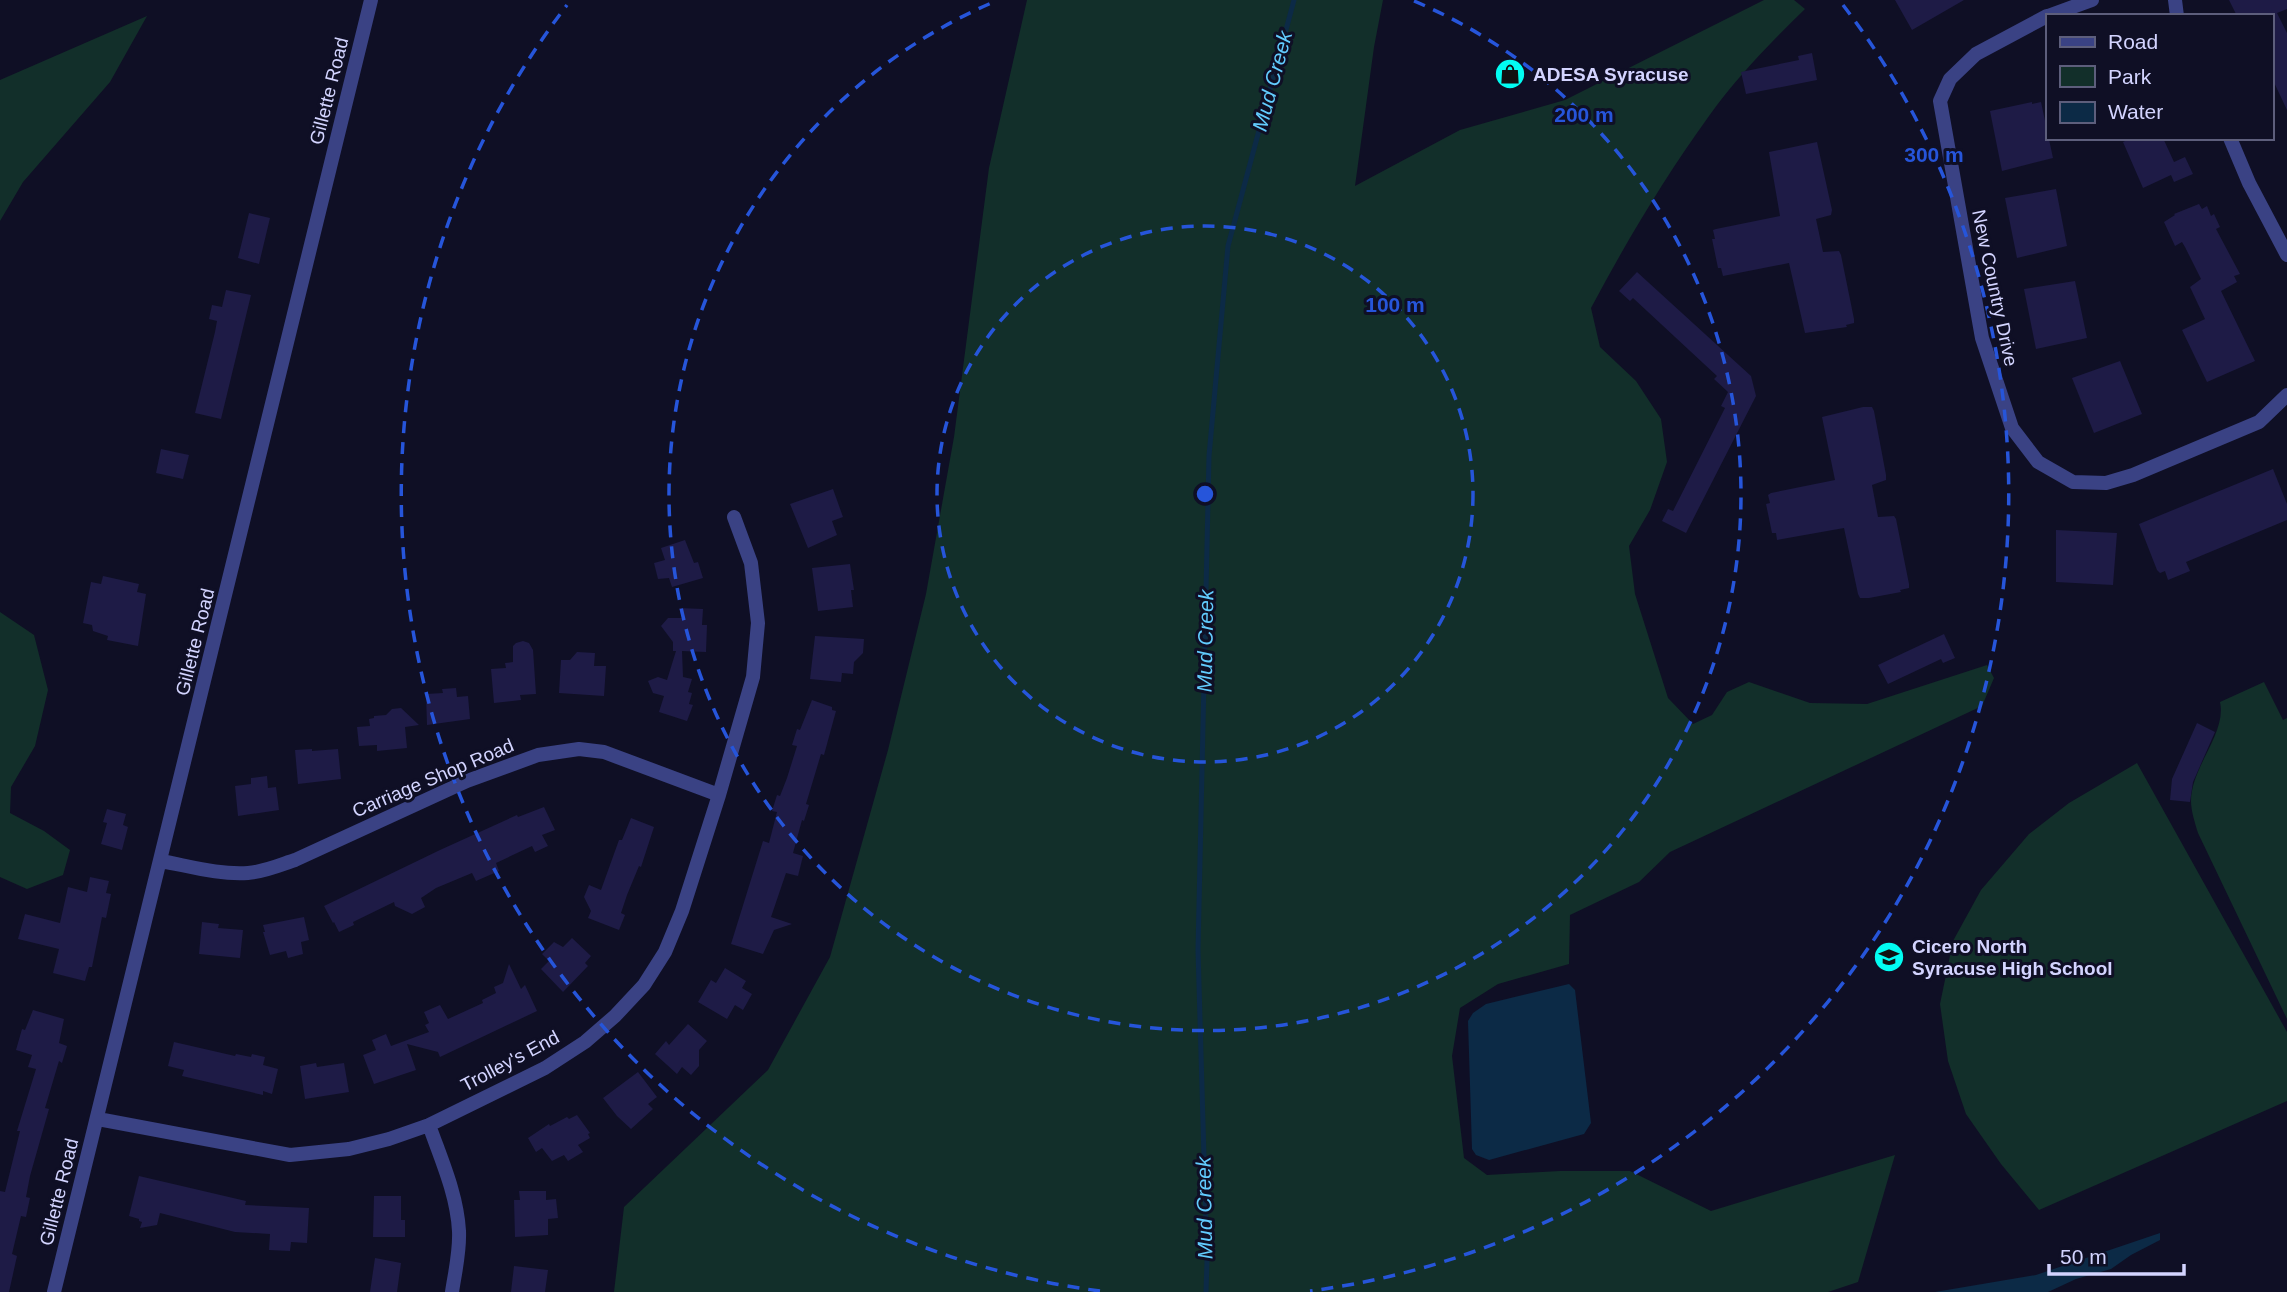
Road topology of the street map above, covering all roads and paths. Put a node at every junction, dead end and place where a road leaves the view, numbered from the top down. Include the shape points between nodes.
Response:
1 (371, 0) edge
2 (2092, 0) edge
3 (2054, 14) edge
4 (2046, 17) edge
5 (2231, 140) edge
6 (2287, 255) edge
7 (2287, 395) edge
8 (734, 517) dead end
9 (719, 796) junction
10 (161, 861) junction
11 (97, 1119) junction
12 (429, 1125) junction
13 (54, 1292) edge
14 (452, 1292) edge

1 - 10 street, Gillette Road
2 - 3 street, New Country Drive
4 - 7 street, New Country Drive via 1976,54 1950,79 1940,102 1982,338 2012,428 2038,462 2073,482 2106,483 2259,422
5 - 6 street
8 - 9 street, Trolley's End via 751,563 758,623 753,677
9 - 10 street, Carriage Shop Road via 604,752 579,749 538,755 467,781 269,869 233,873
9 - 12 street, Trolley's End via 682,911 665,952 644,985 586,1042 545,1068
10 - 11 street, Gillette Road
11 - 12 street, Trolley's End via 290,1155 349,1149
11 - 13 street, Gillette Road
12 - 14 street via 457,1213 458,1257

